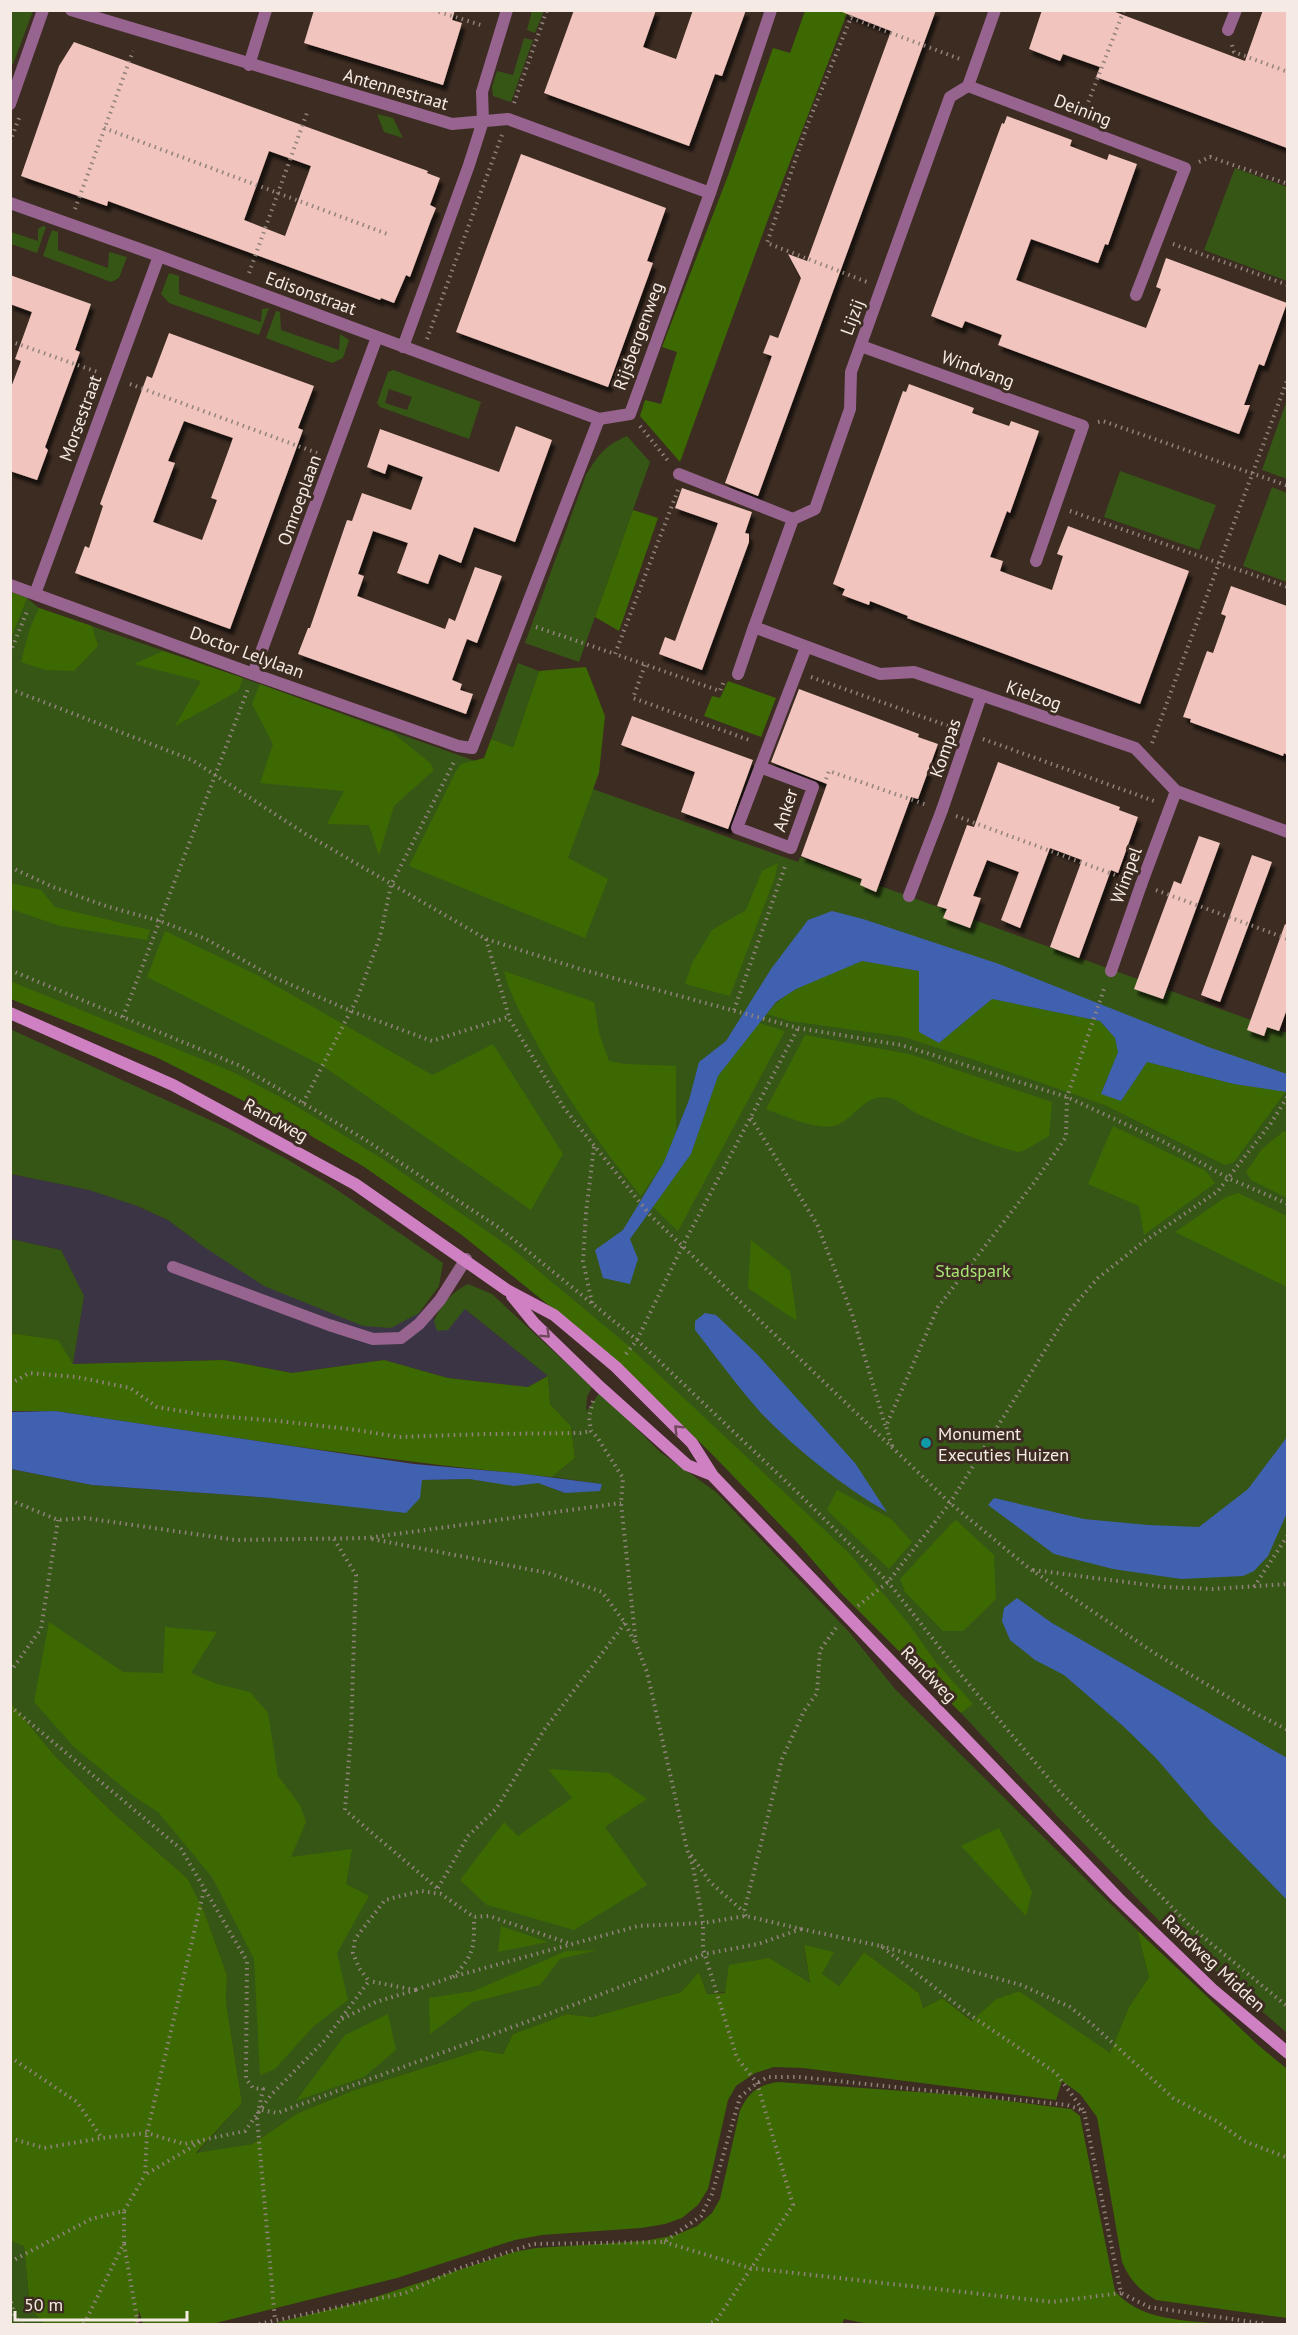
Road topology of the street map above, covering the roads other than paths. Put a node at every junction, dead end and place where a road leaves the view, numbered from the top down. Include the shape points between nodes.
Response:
1 (43, 10) edge
2 (71, 10) edge
3 (266, 10) edge
4 (507, 10) edge
5 (771, 10) edge
6 (995, 10) edge
7 (1236, 10) edge
8 (1228, 30) road end
9 (249, 65) junction
10 (968, 86) junction
11 (10, 104) edge
12 (483, 121) junction
13 (710, 193) junction
14 (10, 203) edge
15 (159, 256) junction
16 (1136, 295) dead end
17 (377, 337) junction
18 (861, 346) junction
19 (403, 347) junction
20 (598, 419) junction
21 (681, 475) road end
22 (793, 519) junction
23 (1036, 561) dead end
24 (10, 585) edge
25 (34, 594) junction
26 (754, 627) junction
27 (806, 647) junction
28 (254, 674) junction
29 (738, 674) road end
30 (981, 696) junction
31 (760, 767) junction
32 (1176, 791) junction
33 (1287, 832) edge
34 (909, 896) dead end
35 (1111, 971) dead end
36 (10, 1013) edge
37 (466, 1259) junction
38 (173, 1267) dead end
39 (507, 1290) junction
40 (713, 1476) junction
41 (1118, 1898) joint
42 (1287, 2053) edge

1 - 11 street
2 - 9 street, Antennestraat
3 - 9 street
4 - 12 street via 482,92
5 - 13 street, Rijsbergenweg
6 - 10 street, Lijzij
7 - 8 street
9 - 12 street, Antennestraat via 452,124
10 - 16 street, Deining via 1185,168
10 - 18 street, Lijzij via 950,97
12 - 13 street, Antennestraat via 508,119
12 - 19 street
13 - 20 street, Rijsbergenweg via 630,414
14 - 15 street, Edisonstraat
15 - 17 street, Edisonstraat
15 - 25 street, Morsestraat
17 - 19 street, Edisonstraat
17 - 28 street, Omroeplaan
18 - 22 street, Lijzij via 851,372 850,409 815,509
18 - 23 street, Windvang via 1083,426
19 - 20 street, Edisonstraat
20 - 28 street, Doctor Lelylaan via 472,748
21 - 22 street
22 - 26 street
24 - 25 street, Doctor Lelylaan
25 - 28 street, Doctor Lelylaan
26 - 27 street, Kielzog
26 - 29 street
27 - 30 street, Kielzog via 880,674 914,672
27 - 31 street, Anker
30 - 32 street, Kielzog via 1135,748
30 - 34 street, Kompas
31 - 31 street, Anker via 737,828 791,848 813,787
32 - 33 street, Kielzog
32 - 35 street, Wimpel
36 - 37 main road, Randweg via 184,1090 355,1184
37 - 38 street via 419,1324 400,1338 373,1339
37 - 39 main road, Randweg
39 -> 40 main road, Randweg via 534,1323 600,1387 687,1465
40 -> 39 main road, Randweg via 692,1443 616,1367 554,1315
40 - 41 main road, Randweg
41 - 42 main road, Randweg Midden via 1212,1989

